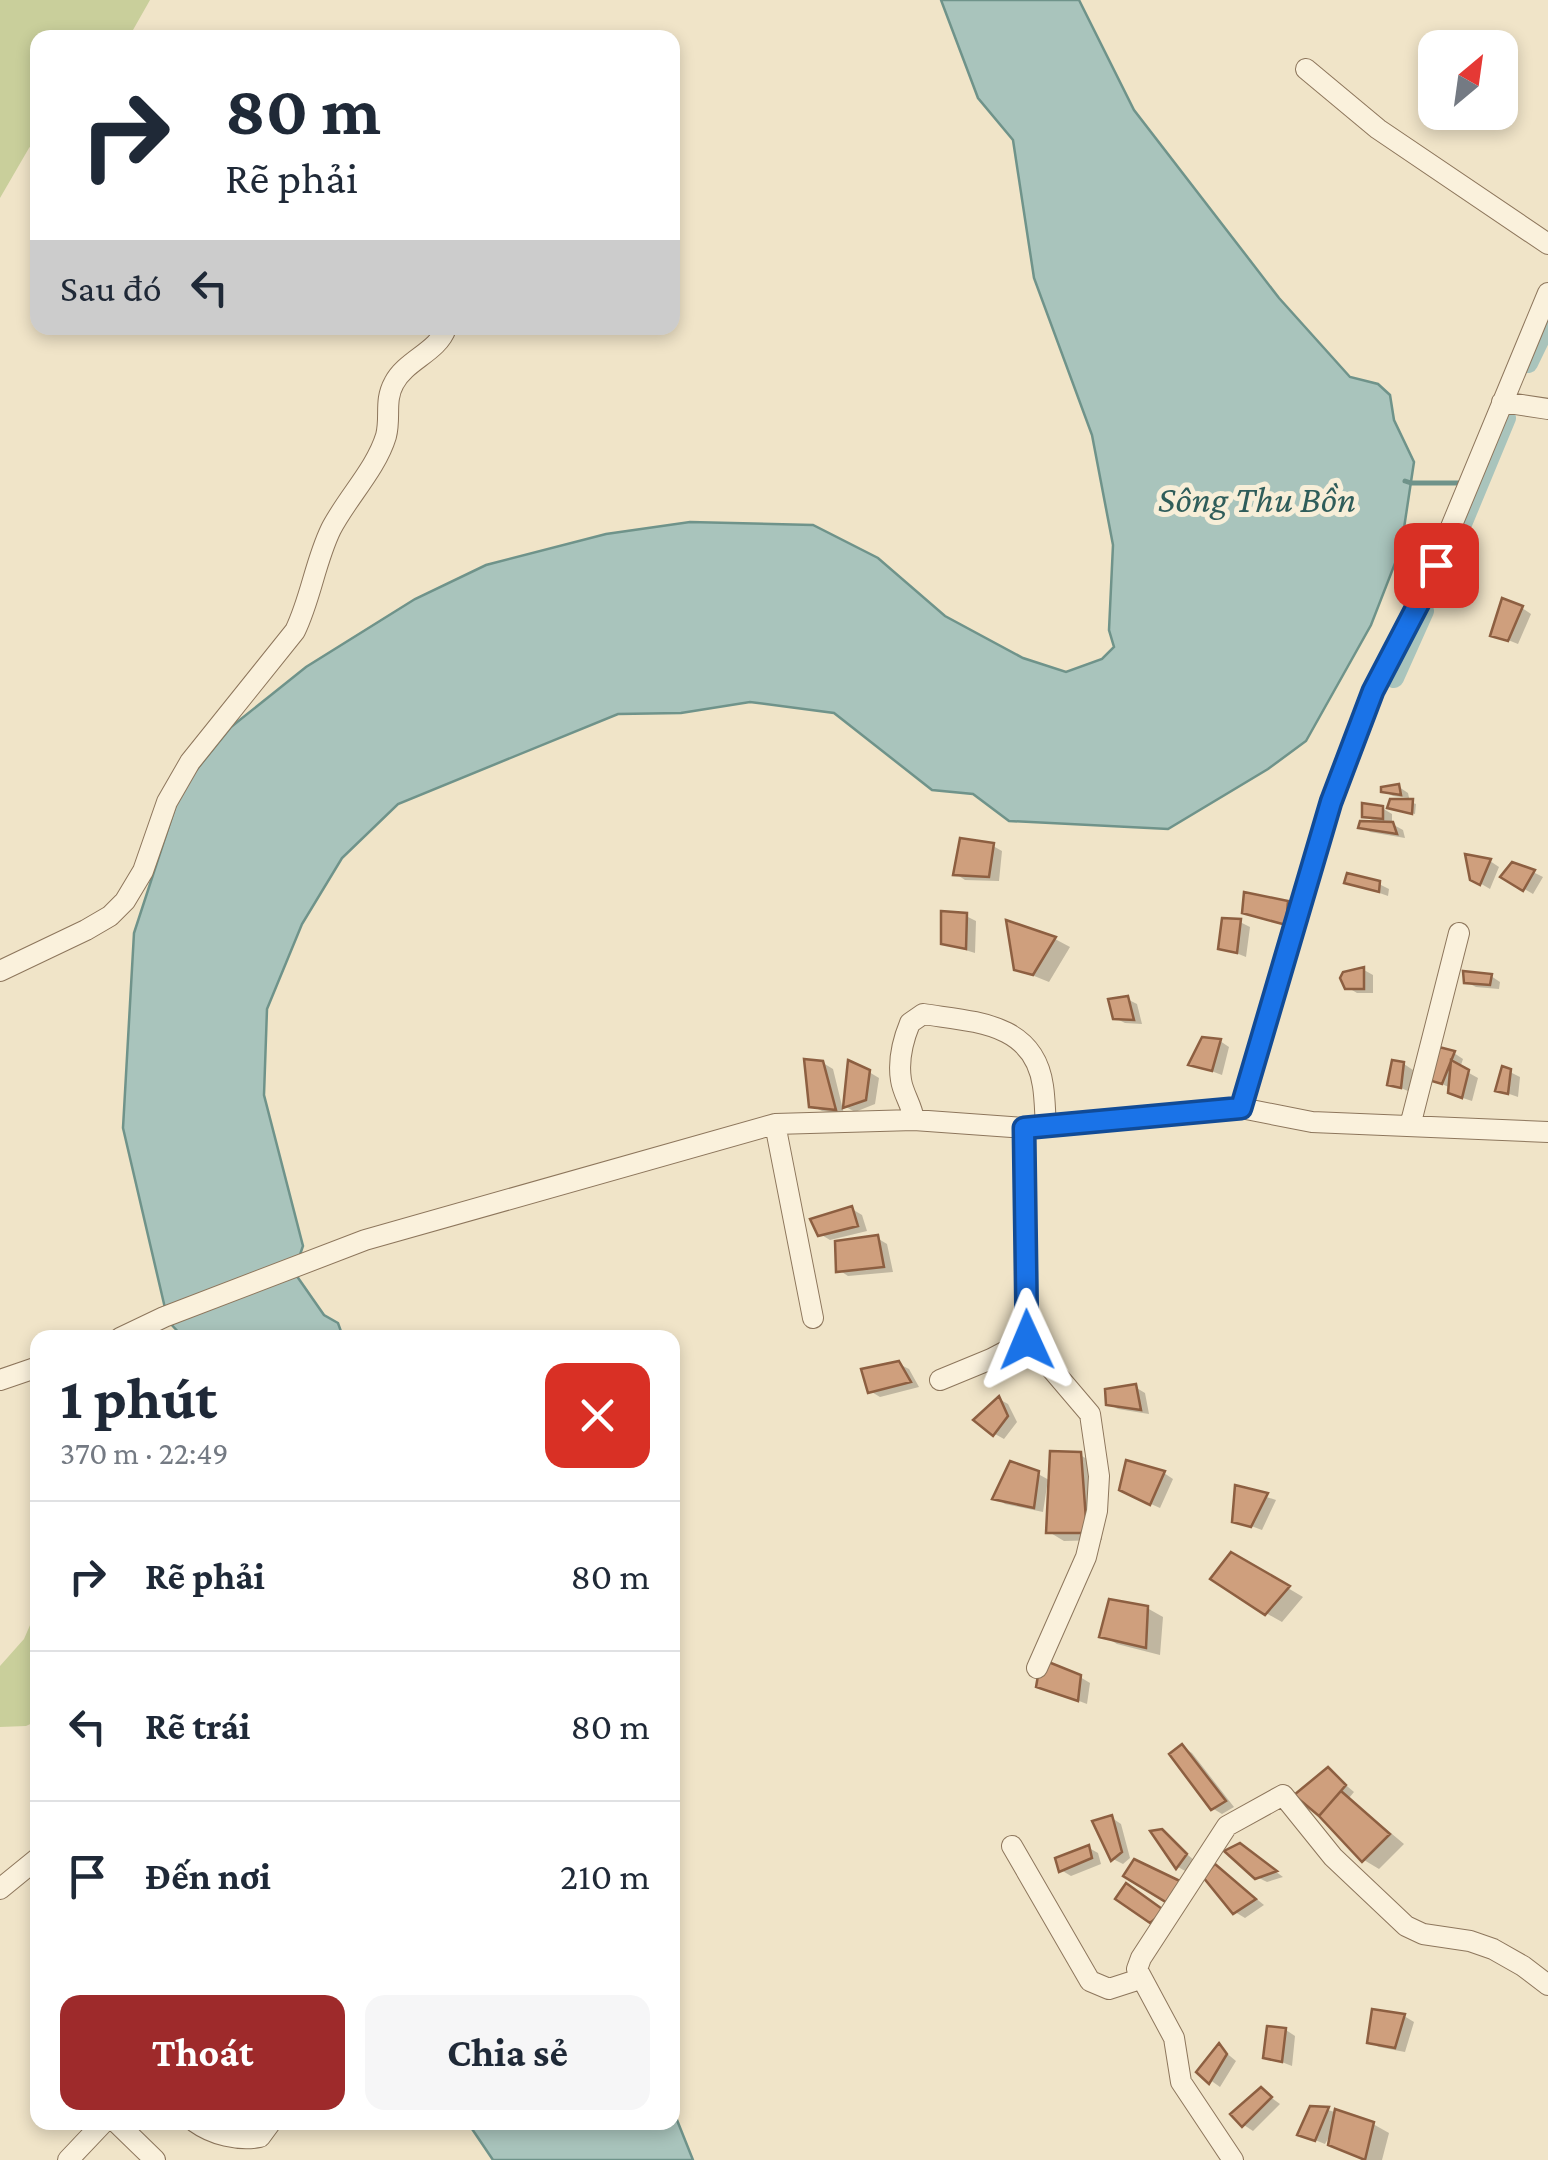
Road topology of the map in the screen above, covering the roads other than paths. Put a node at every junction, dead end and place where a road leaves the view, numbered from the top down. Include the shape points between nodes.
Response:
1 (1306, 69) dead end
2 (1548, 244) edge
3 (1548, 292) edge
4 (442, 335) edge
5 (1509, 403) junction
6 (1548, 409) edge
7 (1459, 933) dead end
8 (0, 971) edge
9 (1241, 1108) junction
10 (914, 1120) junction
11 (775, 1124) junction
12 (1046, 1126) junction
13 (1410, 1126) junction
14 (1024, 1128) junction
15 (1548, 1132) edge
16 (813, 1318) dead end
17 (137, 1330) edge
18 (1027, 1340) junction
19 (30, 1369) edge
20 (0, 1380) edge
21 (940, 1380) dead end
22 (1037, 1668) dead end
23 (1012, 1846) dead end
24 (30, 1864) edge
25 (0, 1888) edge
26 (1140, 1980) junction
27 (1548, 1985) edge
28 (96, 2130) edge
29 (124, 2130) edge
30 (207, 2130) edge
31 (265, 2130) edge
32 (68, 2160) edge
33 (155, 2160) edge
34 (1233, 2160) edge

1 - 2 street via 1378,129
3 - 5 street
4 - 8 street via 397,377 388,397 386,437 328,536 295,631 190,762 156,826 136,886 110,916
5 - 6 street
5 - 9 street via 1373,691 1331,802
7 - 13 street
9 - 12 street
9 - 13 street via 1312,1122
10 - 11 street
10 - 12 street via 901,1082 901,1055 910,1023 923,1014 996,1028 1022,1040 1041,1076
10 - 14 street
11 - 16 street
11 - 17 street via 365,1240
12 - 14 street
13 - 15 street
14 - 18 street
18 - 21 street
18 - 22 street via 1090,1414 1099,1476 1086,1557
19 - 20 street
23 - 26 street via 1090,1981 1104,1990
24 - 25 street
26 - 27 street via 1141,1958 1227,1826 1283,1794 1333,1857 1406,1926 1493,1949
26 - 34 street via 1168,2024 1181,2082
28 - 32 street
29 - 33 street
30 - 31 street via 250,2139

